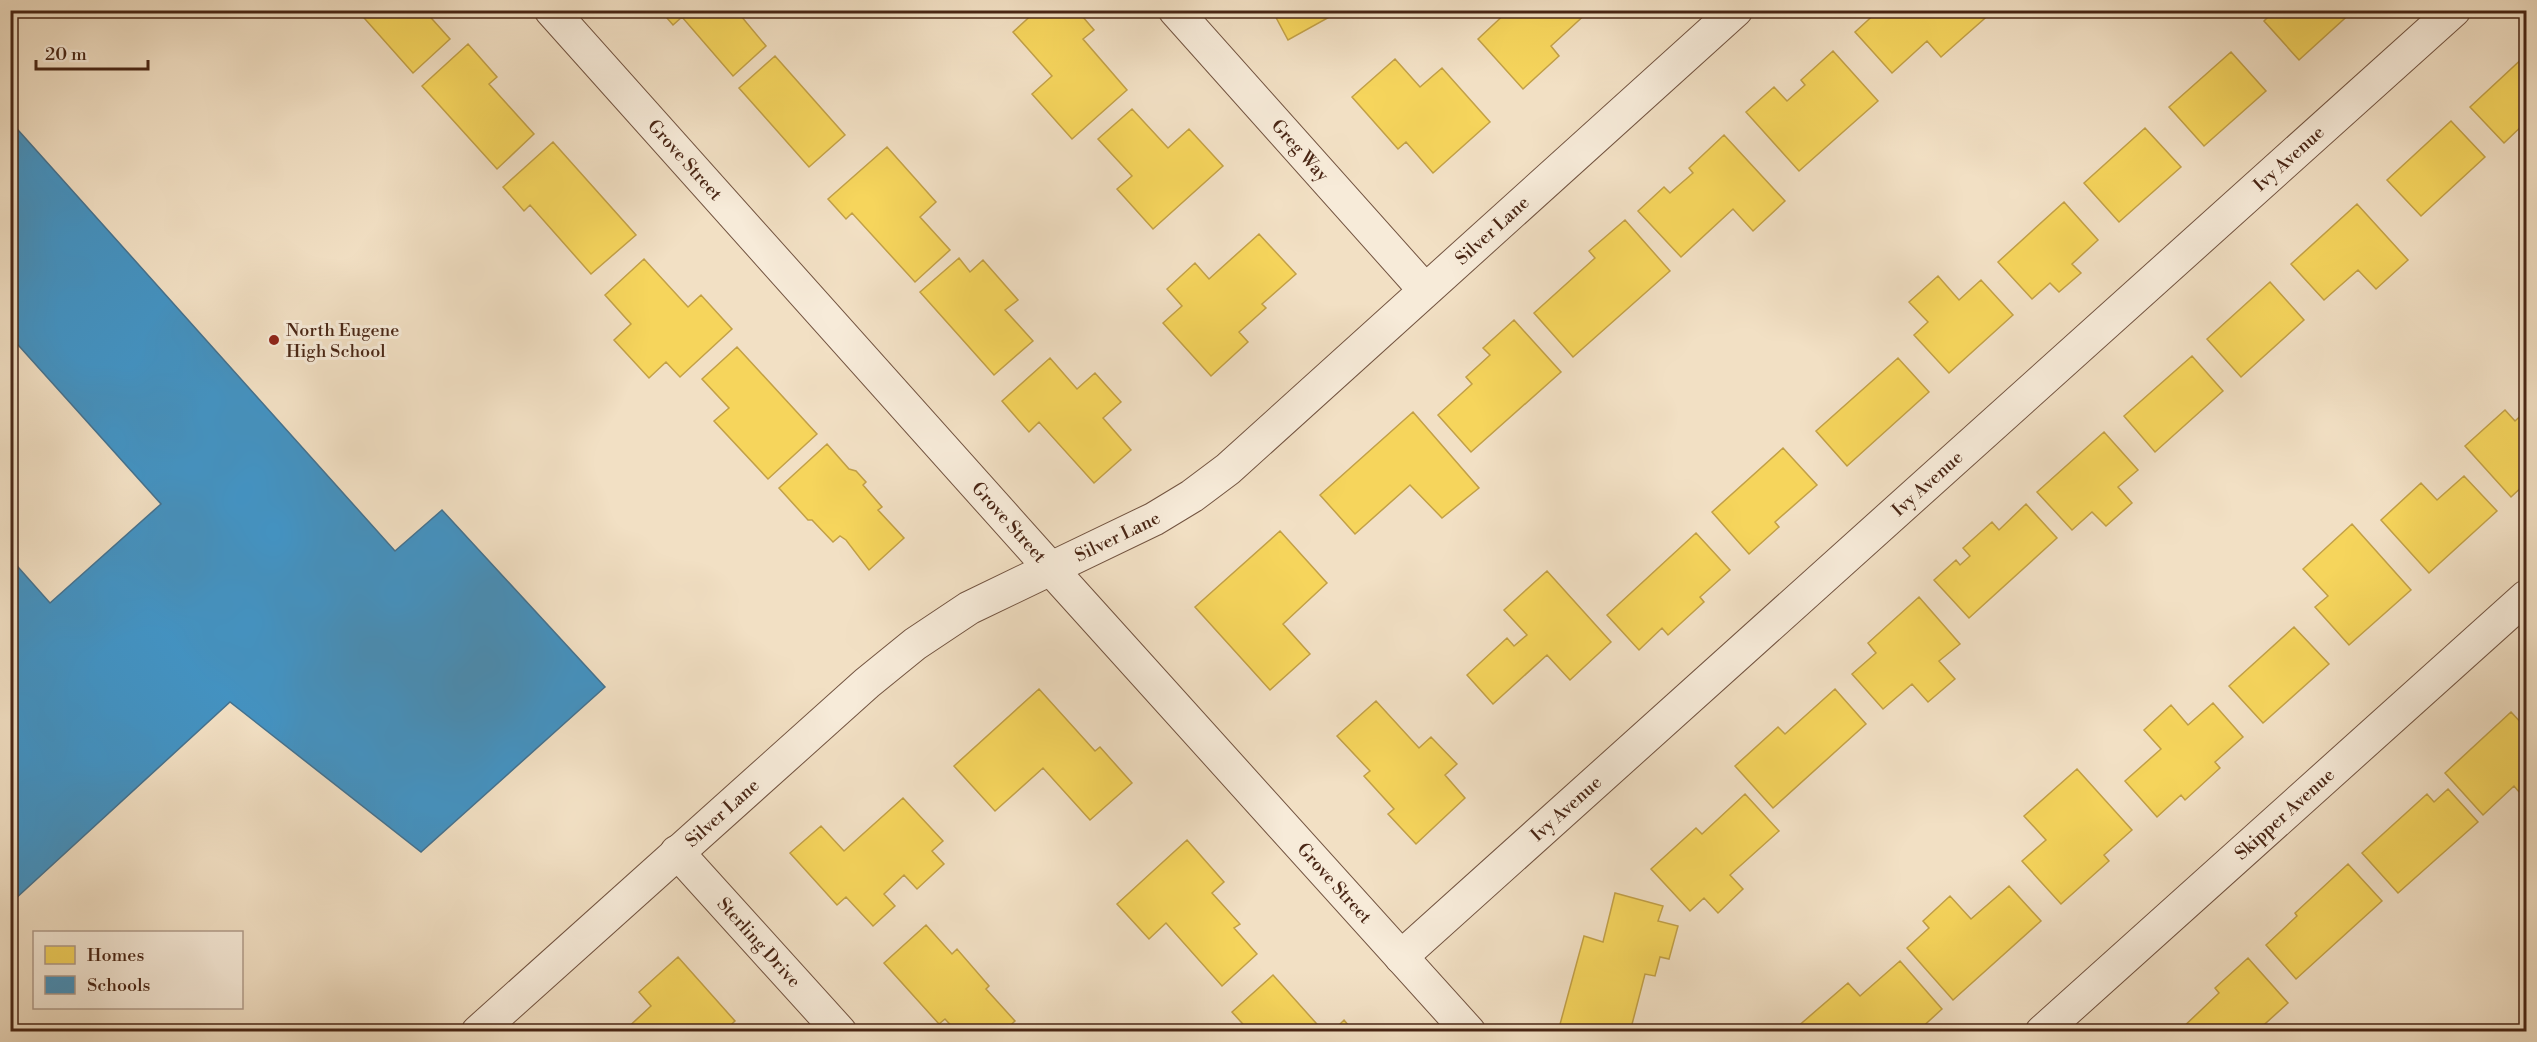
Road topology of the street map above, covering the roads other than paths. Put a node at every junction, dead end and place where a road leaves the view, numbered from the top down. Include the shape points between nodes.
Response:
1 (551, 10) edge
2 (1175, 10) edge
3 (1736, 10) edge
4 (2454, 10) edge
5 (1425, 290) junction
6 (1051, 569) junction
7 (2526, 597) edge
8 (677, 852) junction
9 (1401, 957) junction
10 (478, 1032) edge
11 (840, 1032) edge
12 (1469, 1032) edge
13 (2042, 1032) edge

1 - 6 street, Grove Street
2 - 5 street, Greg Way
3 - 5 street, Silver Lane
4 - 9 street, Ivy Avenue
5 - 6 street, Silver Lane via 1228,469 1192,496
6 - 8 street, Silver Lane via 969,608 915,644
6 - 9 street, Grove Street
7 - 13 street, Skipper Avenue
8 - 10 street, Silver Lane
8 - 11 street, Sterling Drive
9 - 12 street, Grove Street

